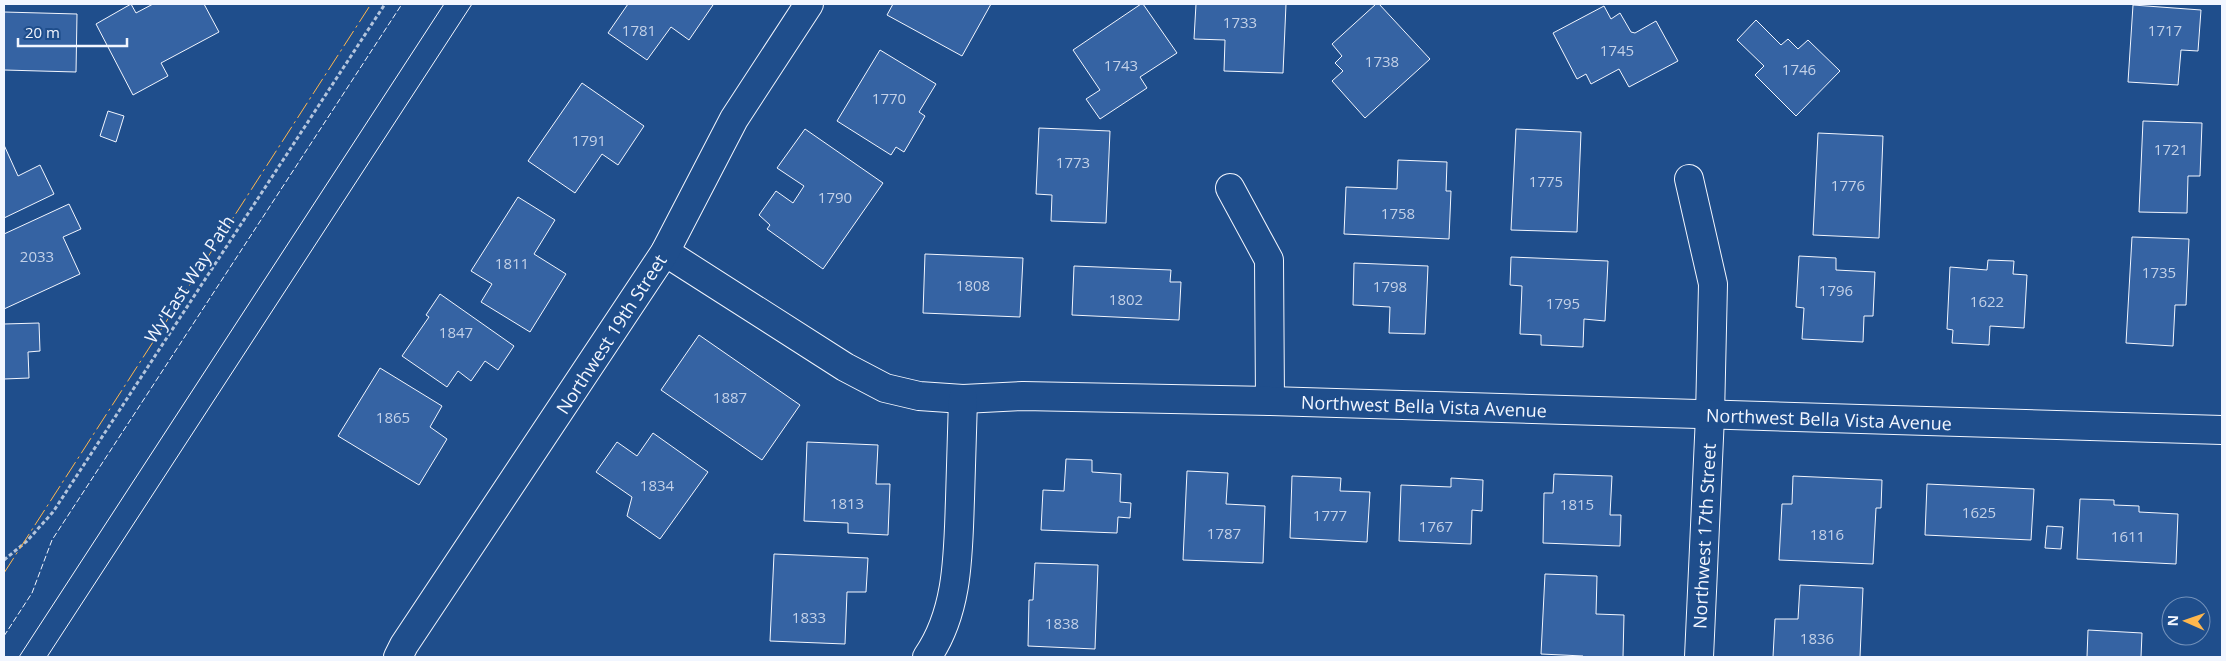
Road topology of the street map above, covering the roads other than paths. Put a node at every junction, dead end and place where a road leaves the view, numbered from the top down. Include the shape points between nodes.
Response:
1 (809, 4) edge
2 (1689, 179) dead end
3 (1230, 188) dead end
4 (666, 252) junction
5 (962, 399) junction
6 (1270, 401) junction
7 (1710, 416) junction
8 (2222, 430) edge
9 (398, 657) edge
10 (927, 657) edge
11 (1699, 657) edge

1 - 4 street, Northwest 19th Street via 734,119
2 - 7 street, Northwest 17th Street via 1713,284
3 - 6 street via 1269,260
4 - 5 street, Northwest Bella Vista Avenue via 845,367 885,388 919,396
4 - 9 street, Northwest 19th Street
5 - 6 street, Northwest Bella Vista Avenue via 1022,396
5 - 10 street via 958,564 949,608 935,646
6 - 7 street, Northwest Bella Vista Avenue
7 - 8 street, Northwest Bella Vista Avenue
7 - 11 street, Northwest 17th Street

